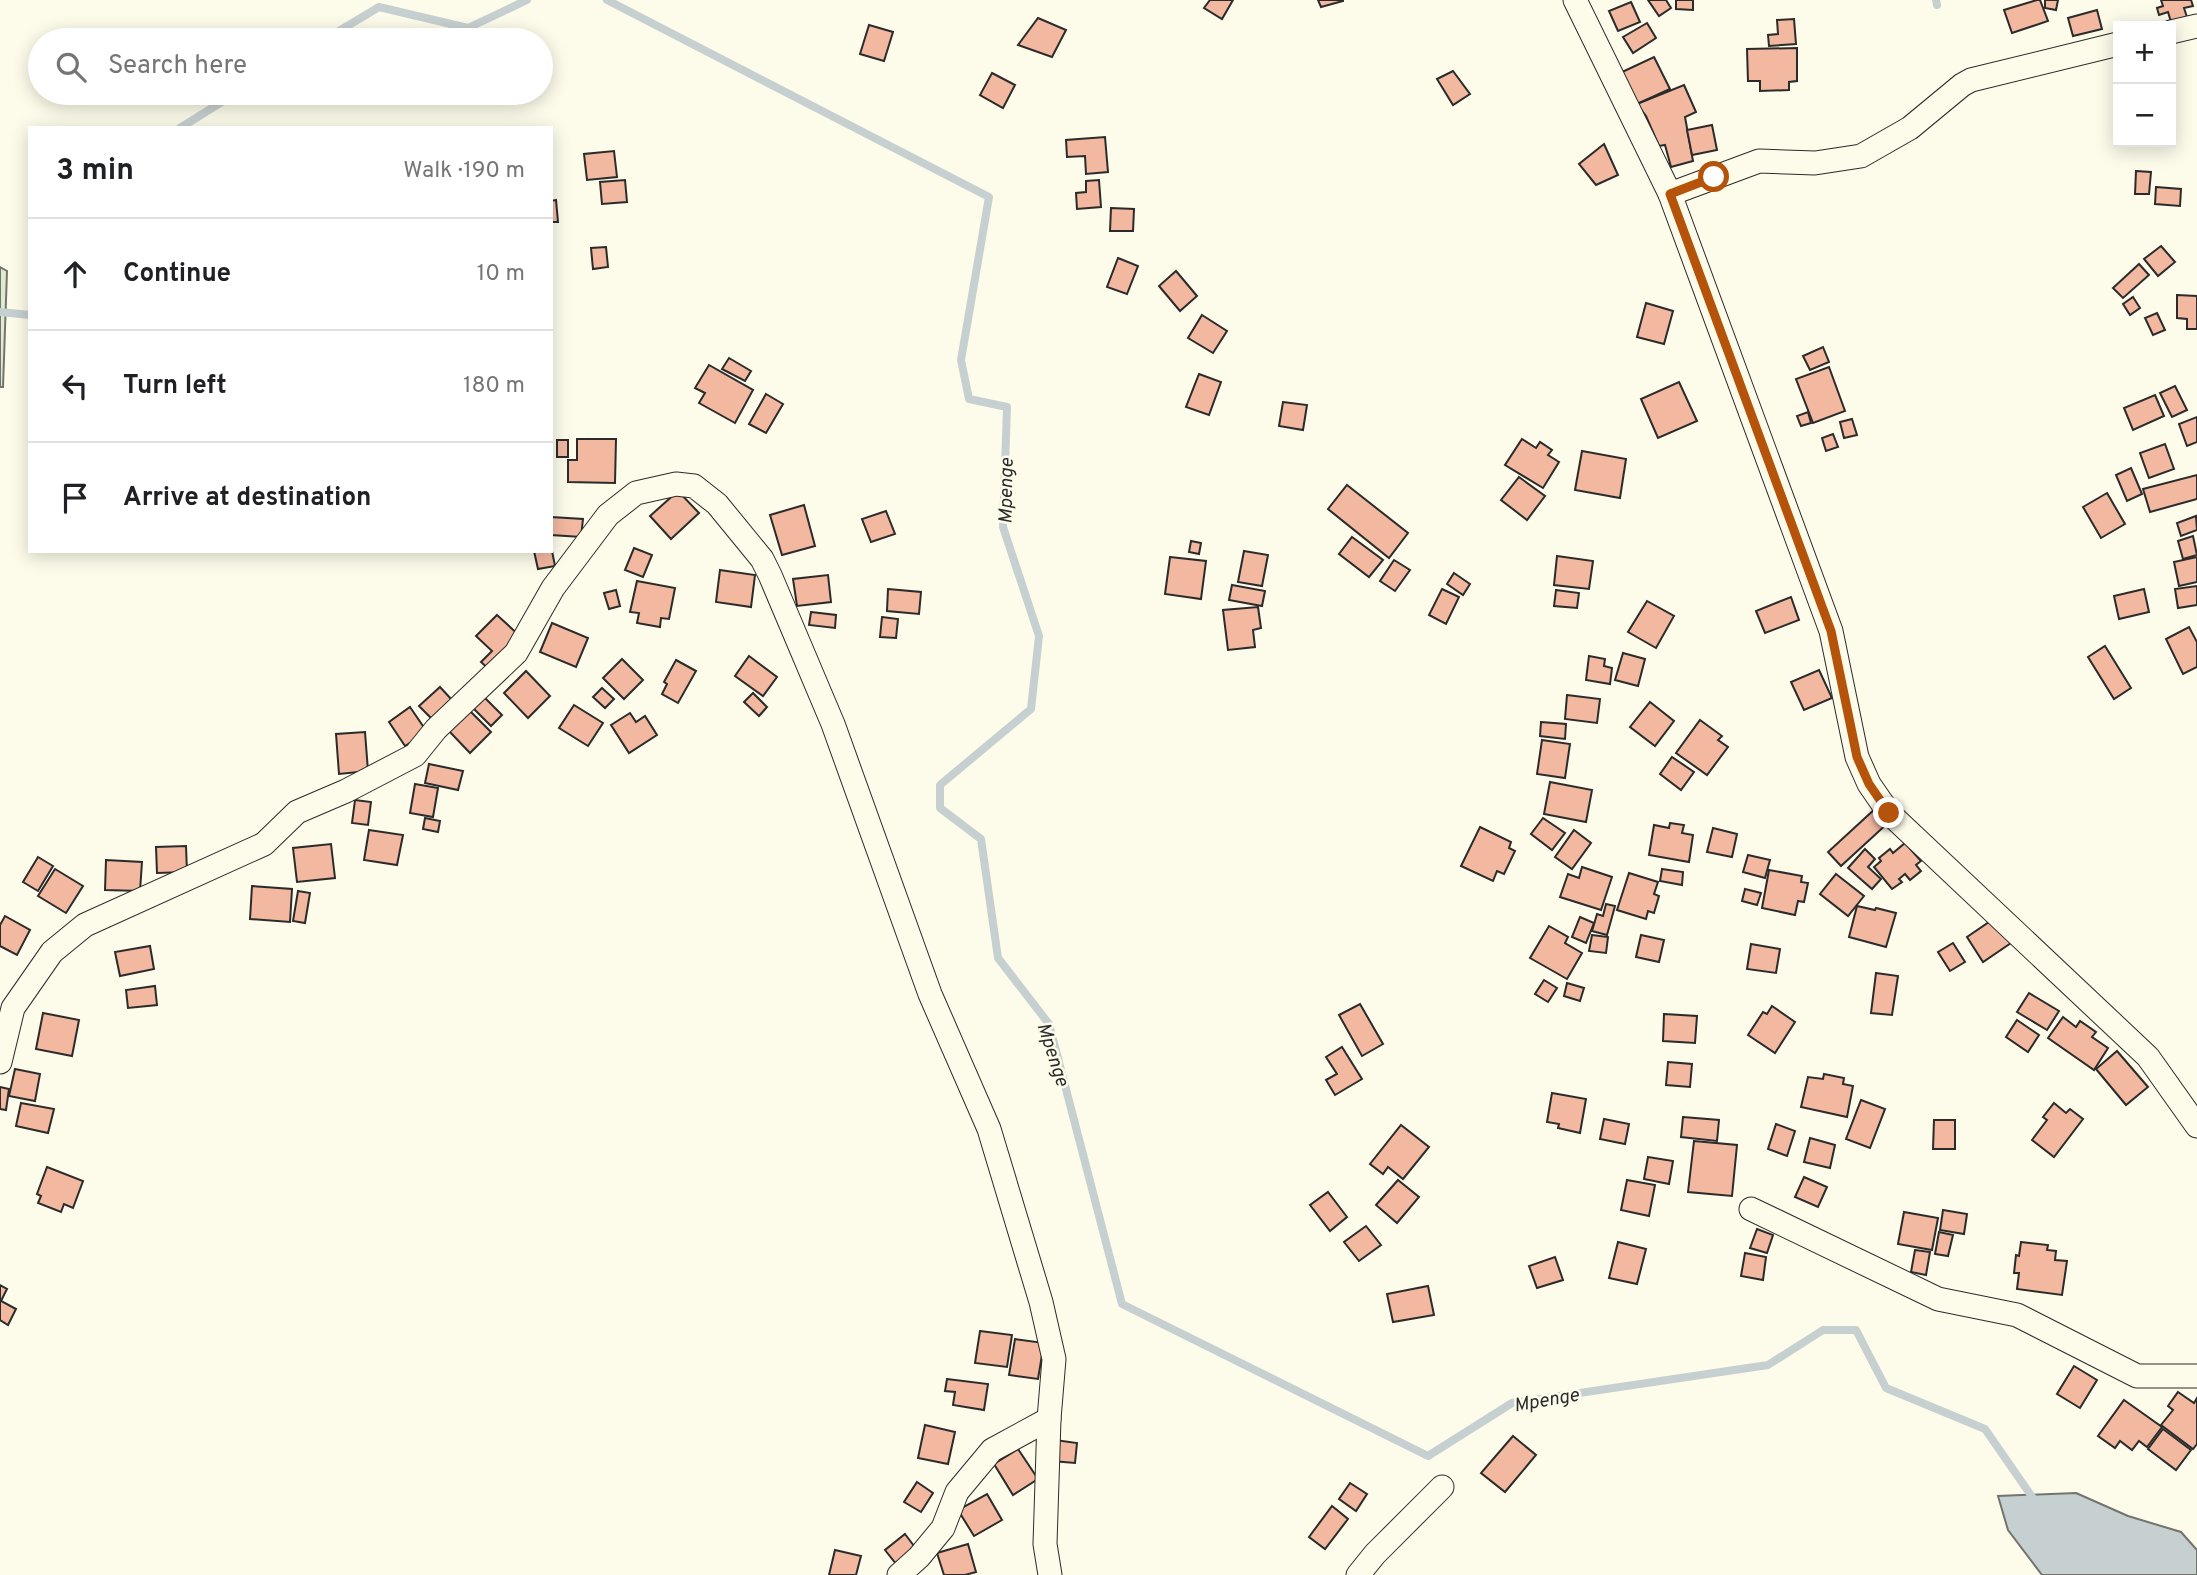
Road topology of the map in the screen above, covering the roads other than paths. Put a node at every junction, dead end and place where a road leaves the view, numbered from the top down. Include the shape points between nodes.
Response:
1 (1575, 0) edge
2 (2197, 26) edge
3 (2176, 31) edge
4 (2113, 45) edge
5 (1670, 194) junction
6 (0, 1062) edge
7 (2197, 1126) edge
8 (1751, 1209) dead end
9 (2197, 1376) edge
10 (1049, 1419) junction
11 (1442, 1487) dead end
12 (899, 1575) edge
13 (1050, 1575) edge
14 (1358, 1575) edge

1 - 5 street
2 - 3 street
4 - 5 street via 1971,80 1910,128 1861,156 1836,162 1759,161
5 - 7 street via 1831,631 1857,757 1869,784 1889,813 2148,1057
6 - 10 street via 13,1008 52,952 85,925 264,844 297,812 415,755 516,653 553,588 608,515 636,493 694,486 717,504 770,575 833,724 930,994 989,1129 1054,1359
8 - 9 street via 1938,1299 2017,1315 2137,1376
10 - 12 street via 992,1450 957,1492 943,1528
10 - 13 street via 1045,1544
11 - 14 street

